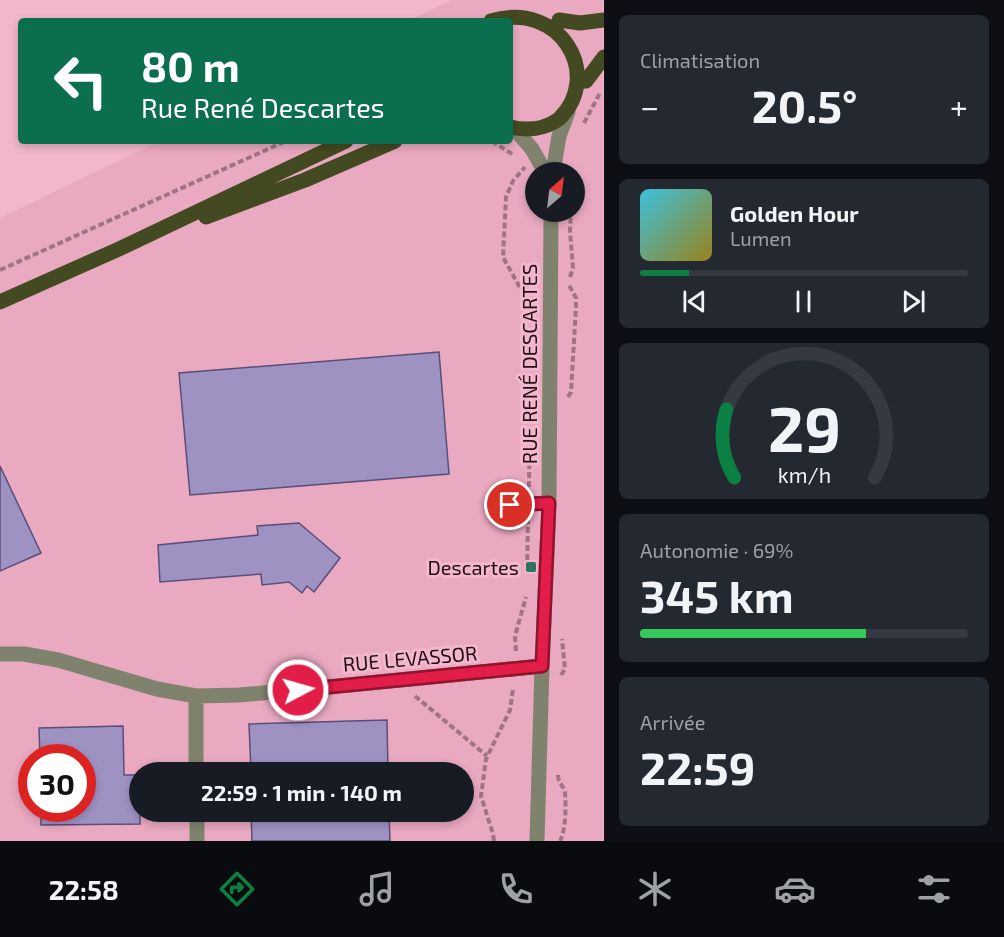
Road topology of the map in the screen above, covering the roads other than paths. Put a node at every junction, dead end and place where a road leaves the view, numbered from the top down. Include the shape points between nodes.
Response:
1 (497, 18) edge
2 (559, 20) junction
3 (603, 20) edge
4 (603, 57) edge
5 (585, 83) junction
6 (568, 112) junction
7 (513, 127) edge
8 (513, 128) edge
9 (340, 144) edge
10 (388, 144) edge
11 (539, 162) edge
12 (555, 162) edge
13 (551, 222) edge
14 (119, 249) junction
15 (0, 302) edge
16 (549, 503) junction
17 (510, 505) dead end
18 (0, 654) edge
19 (542, 666) junction
20 (196, 696) junction
21 (196, 762) edge
22 (196, 822) edge
23 (197, 841) edge
24 (537, 841) edge

1 - 2 main road via 522,10 544,12
2 - 3 main road
2 - 5 main road via 581,45
4 - 5 main road
5 - 6 main road
6 - 7 main road via 544,126
6 - 12 street
8 - 11 street
9 - 14 main road
10 - 14 main road via 305,180
13 - 16 street, RUE RENÉ DESCARTES
14 - 15 main road
16 - 17 street
16 - 19 street, RUE RENÉ DESCARTES
18 - 20 street, RUE LEVASSOR via 58,660 157,689
19 - 20 street, RUE LEVASSOR via 439,678
19 - 24 street, RUE RENÉ DESCARTES
20 - 21 street
22 - 23 street

